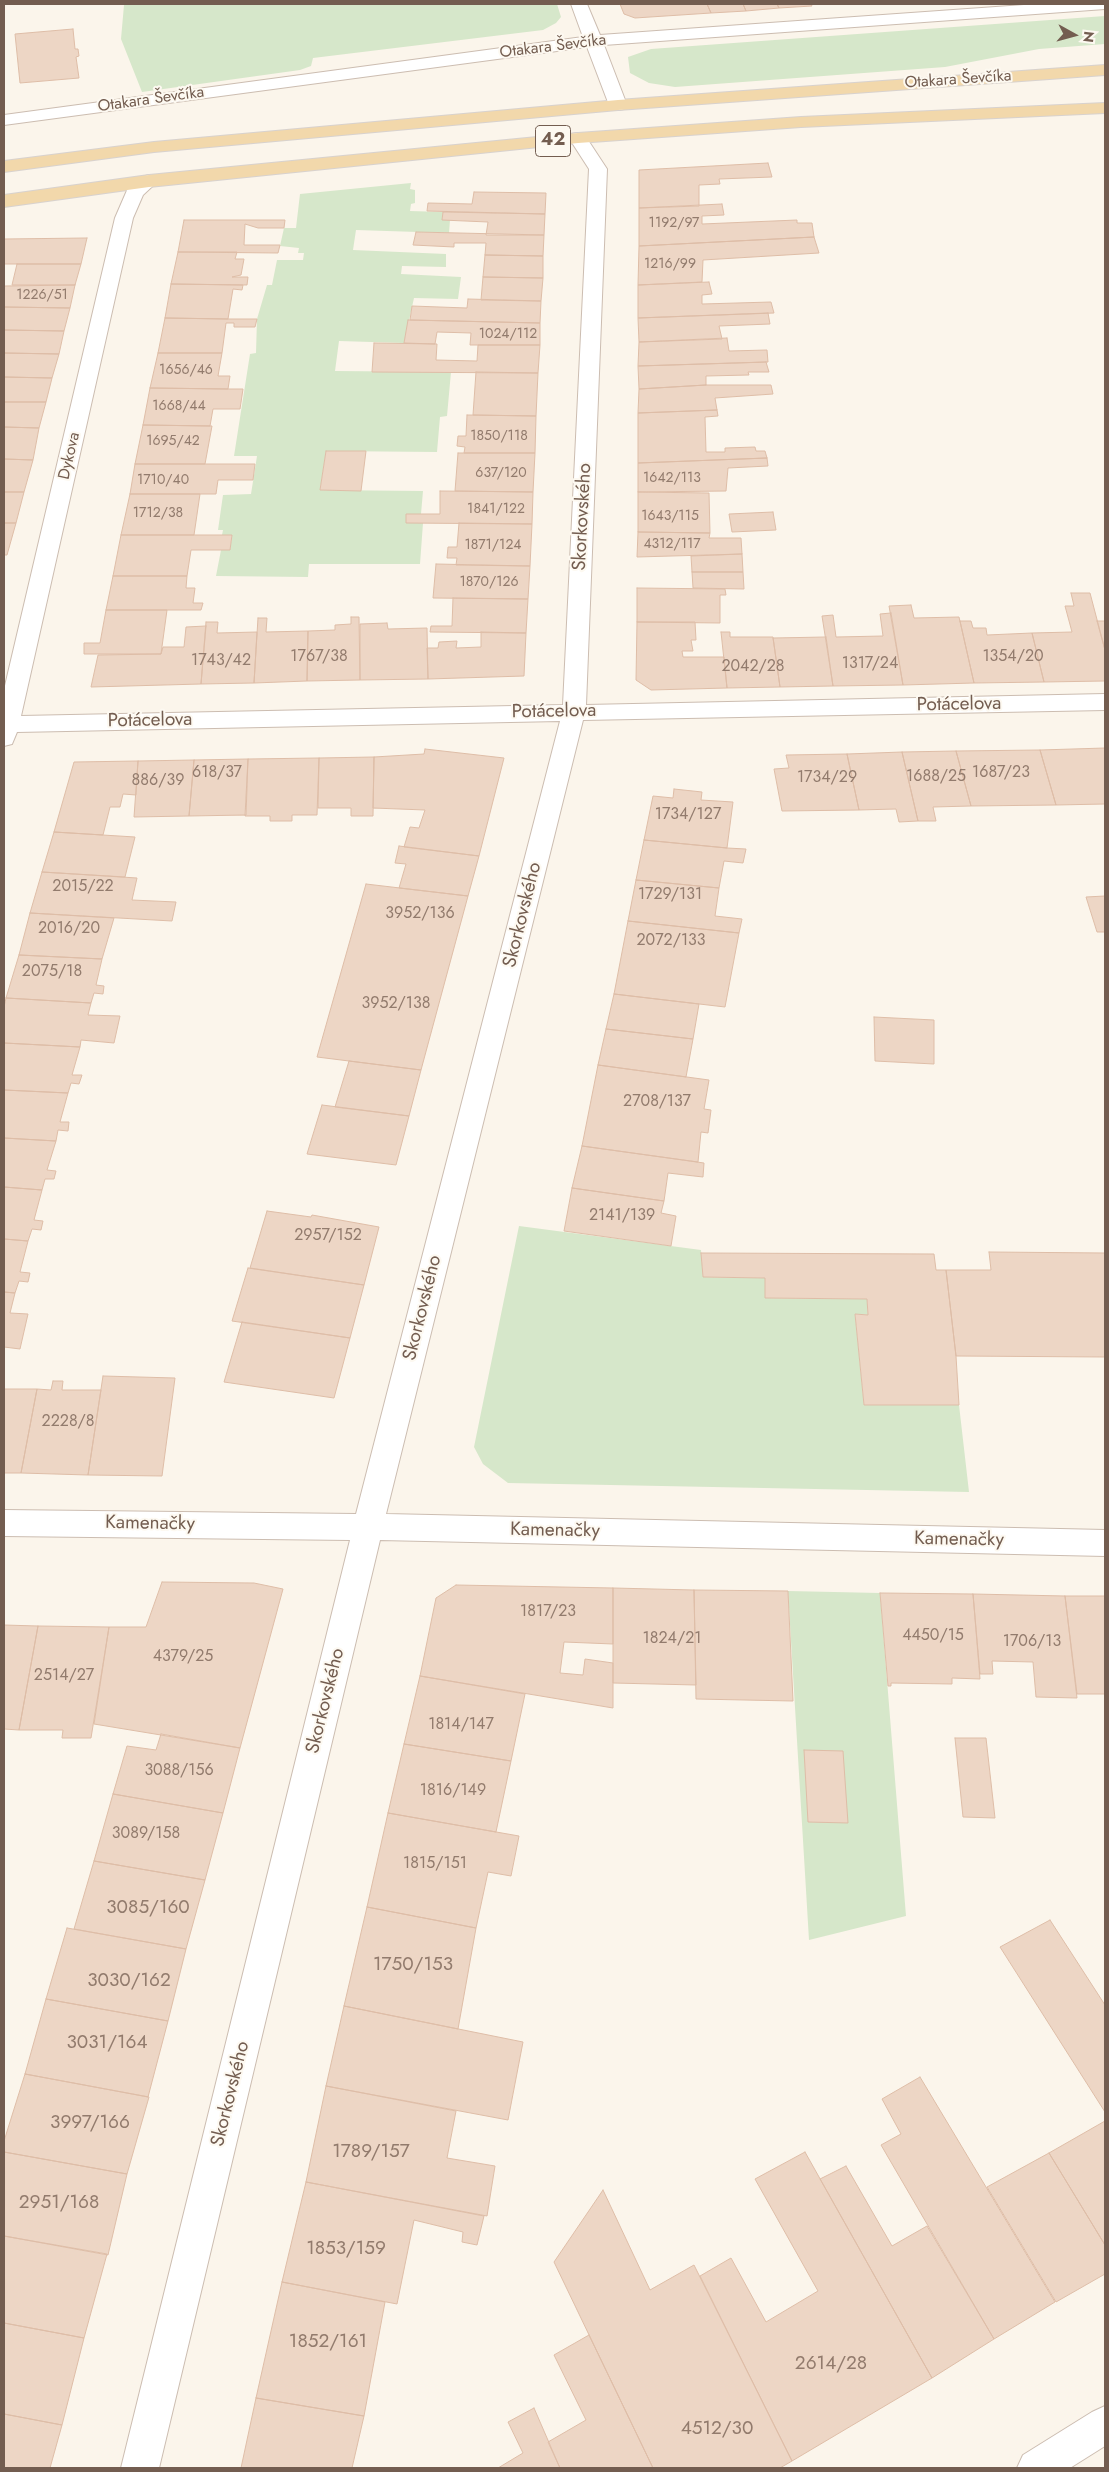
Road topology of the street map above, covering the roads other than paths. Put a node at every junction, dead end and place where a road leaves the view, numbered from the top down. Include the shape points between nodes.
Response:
1 (579, 4) edge
2 (1105, 4) edge
3 (593, 41) junction
4 (1105, 70) edge
5 (618, 105) junction
6 (1105, 108) edge
7 (4, 120) edge
8 (578, 138) junction
9 (4, 167) edge
10 (149, 181) junction
11 (4, 201) edge
12 (1105, 702) edge
13 (574, 711) junction
14 (5, 729) edge
15 (4, 1523) edge
16 (368, 1527) junction
17 (1105, 1543) edge
18 (1105, 2425) edge
19 (140, 2468) edge
20 (1036, 2468) edge

1 - 3 street
2 - 3 street, Otakara Ševčíka
3 - 5 street
3 - 7 street, Otakara Ševčíka
4 - 5 main road, Otakara Ševčíka / 42
5 - 9 main road, Otakara Ševčíka / 42 via 154,147
6 - 8 main road, Otakara Ševčíka / 42 via 829,120
8 - 10 main road, Otakara Ševčíka / 42
8 - 13 street, Skorkovského via 598,169
10 - 11 main road, Otakara Ševčíka / 42
10 - 14 street, Dykova via 136,192 124,218
12 - 13 street, Potácelova
13 - 14 street, Potácelova
13 - 16 street, Skorkovského
15 - 16 street, Kamenačky
16 - 17 street, Kamenačky
16 - 19 street, Skorkovského
18 - 20 street

